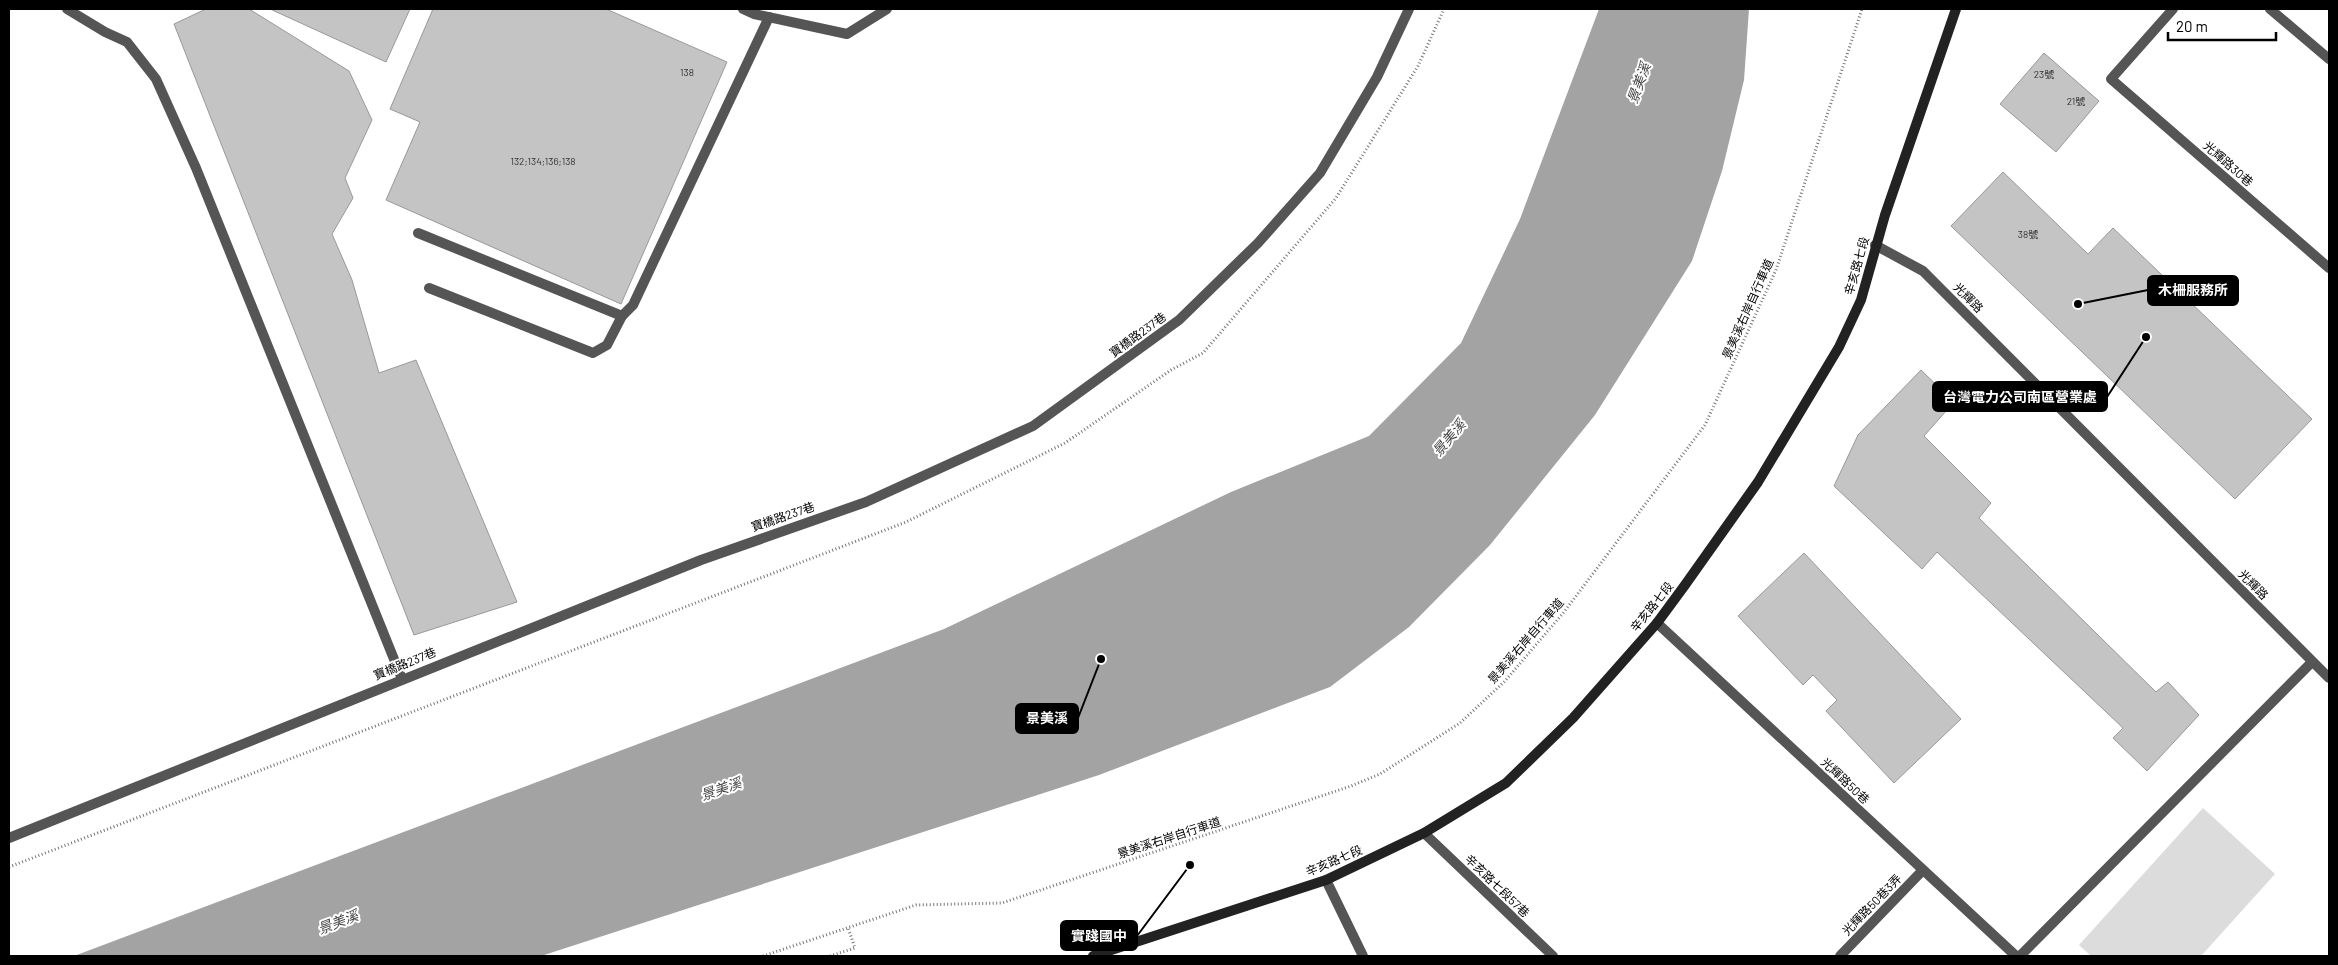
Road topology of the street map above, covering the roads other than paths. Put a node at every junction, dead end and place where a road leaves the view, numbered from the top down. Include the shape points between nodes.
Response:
1 (67, 9) edge
2 (742, 9) edge
3 (887, 9) edge
4 (1409, 9) edge
5 (1956, 9) edge
6 (2174, 9) edge
7 (2270, 9) edge
8 (769, 17) junction
9 (2329, 59) edge
10 (418, 233) dead end
11 (1875, 245) junction
12 (2329, 268) edge
13 (429, 288) dead end
14 (622, 316) junction
15 (1657, 623) junction
16 (2312, 662) junction
17 (2329, 678) edge
18 (402, 679) junction
19 (1424, 833) junction
20 (9, 838) edge
21 (1922, 871) junction
22 (1326, 880) junction
23 (1101, 955) edge
24 (1364, 956) edge
25 (1553, 956) edge
26 (1840, 956) edge
27 (2018, 956) edge

1 - 18 street via 127,42 156,79 200,177
2 - 8 street
3 - 8 street via 847,34
4 - 18 street, 寶橋路237巷 via 1376,77 1320,173 1258,243 1179,320 1033,426 866,502 701,560
5 - 11 main road, 辛亥路七段
6 - 12 street, 光輝路30巷 via 2111,79
7 - 9 street
8 - 14 street via 633,305
10 - 14 street
11 - 15 main road, 辛亥路七段 via 1861,300 1839,347 1758,482
11 - 16 street, 光輝路 via 1923,271
13 - 14 street via 593,353 607,345
15 - 19 main road, 辛亥路七段 via 1573,718 1506,783
15 - 21 street, 光輝路50巷
16 - 17 street, 光輝路
16 - 27 street
18 - 20 street, 寶橋路237巷
19 - 22 main road, 辛亥路七段
19 - 25 street, 辛亥路七段57巷
21 - 26 street, 光輝路50巷3弄
21 - 27 street, 光輝路50巷
22 - 23 main road, 辛亥路七段
22 - 24 street

